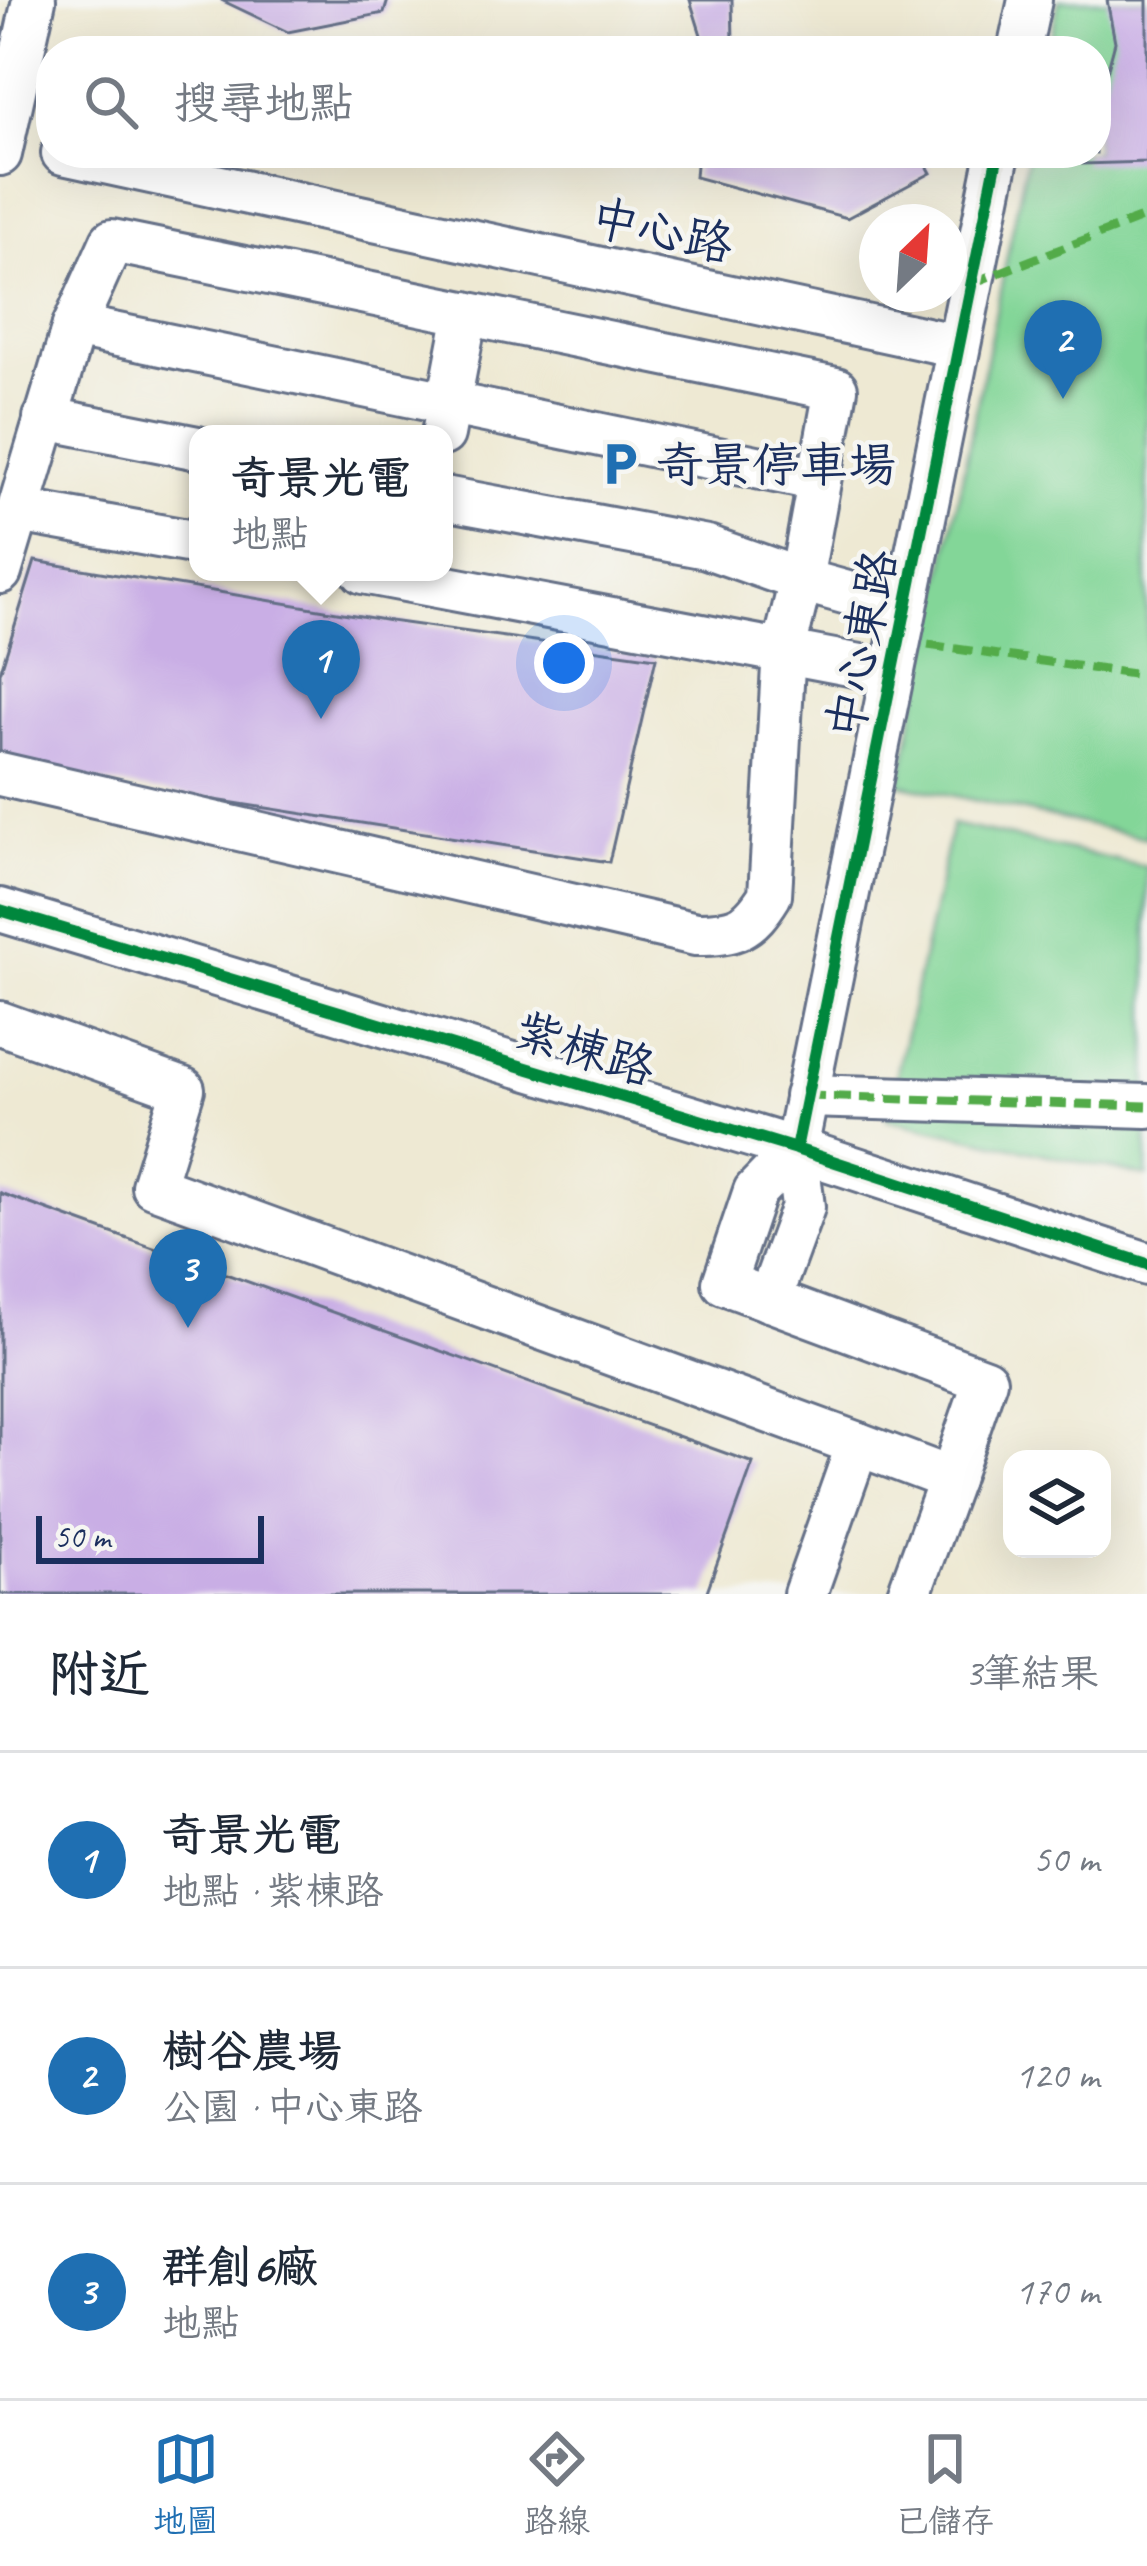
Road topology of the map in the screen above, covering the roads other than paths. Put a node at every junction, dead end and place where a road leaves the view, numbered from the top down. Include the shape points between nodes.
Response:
1 (34, 0) edge
2 (1030, 0) edge
3 (1022, 36) edge
4 (1, 145) edge
5 (36, 149) edge
6 (133, 168) edge
7 (995, 168) edge
8 (466, 313) junction
9 (74, 326) junction
10 (958, 346) junction
11 (45, 418) junction
12 (446, 418) edge
13 (189, 446) edge
14 (819, 480) junction
15 (453, 500) edge
16 (19, 511) junction
17 (189, 541) edge
18 (0, 572) edge
19 (801, 580) junction
20 (437, 581) edge
21 (905, 609) junction
22 (784, 649) junction
23 (892, 672) junction
24 (0, 774) edge
25 (0, 910) edge
26 (0, 1023) edge
27 (806, 1096) junction
28 (1147, 1106) edge
29 (796, 1149) junction
30 (1147, 1264) edge
31 (858, 1444) junction
32 (951, 1478) junction
33 (805, 1594) edge
34 (909, 1594) edge

1 - 4 street
2 - 3 street
4 - 5 street
6 - 10 street, 中心路
7 - 10 street, 中心東路
8 - 9 street via 112,241
8 - 12 street
8 - 14 street via 836,389
9 - 11 street
9 - 12 street
10 - 21 street, 中心東路
11 - 13 street
11 - 16 street
12 - 14 street
14 - 19 street
15 - 19 street via 707,547
16 - 17 street
16 - 18 street
19 - 21 street
19 - 22 street
20 - 22 street
21 - 23 street, 中心東路
22 - 23 street
22 - 24 street via 770,895 756,918 729,934 696,934
23 - 27 street, 中心東路
25 - 29 street, 紫棟路
26 - 31 street via 182,1089 153,1186
27 - 28 street
27 - 29 street, 中心東路
29 - 30 street, 紫棟路
29 - 32 street via 755,1191 724,1283 986,1380
31 - 32 street
31 - 33 street
32 - 34 street

